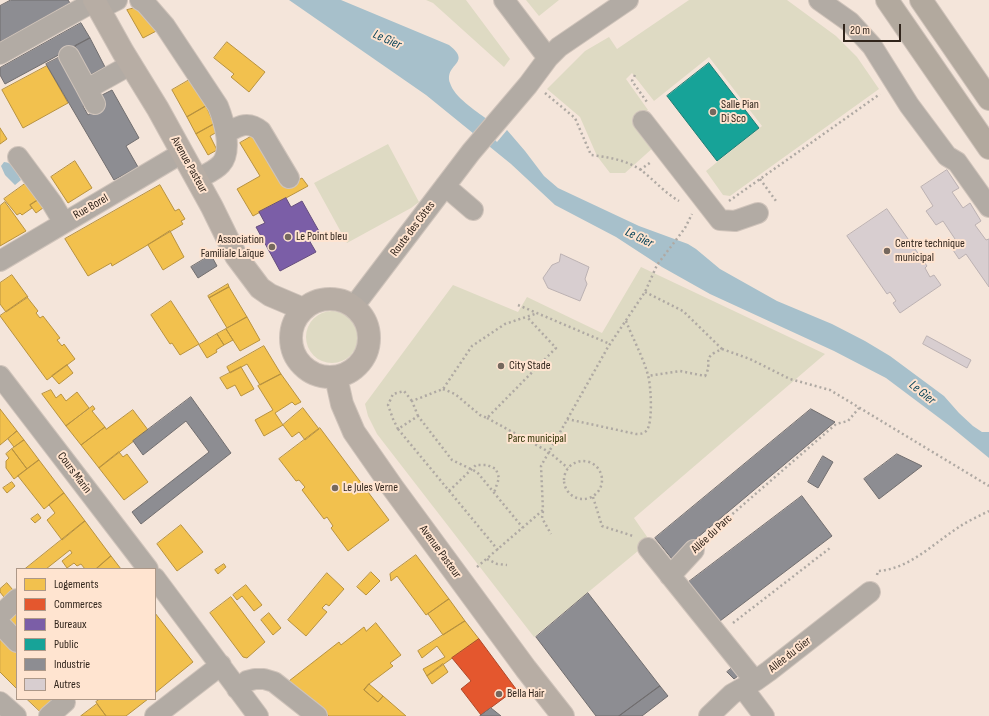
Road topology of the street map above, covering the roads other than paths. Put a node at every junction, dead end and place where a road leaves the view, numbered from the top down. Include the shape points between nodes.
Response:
1 (140, 0) edge
2 (504, 0) edge
3 (628, 0) edge
4 (819, 0) edge
5 (887, 0) edge
6 (921, 0) edge
7 (101, 3) edge
8 (0, 54) edge
9 (69, 56) dead end
10 (548, 58) junction
11 (130, 65) junction
12 (989, 99) edge
13 (647, 114) road end
14 (226, 133) junction
15 (989, 148) edge
16 (182, 153) junction
17 (18, 157) dead end
18 (288, 178) dead end
19 (197, 179) junction
20 (445, 186) junction
21 (989, 207) edge
22 (472, 210) dead end
23 (758, 213) dead end
24 (64, 223) junction
25 (0, 261) edge
26 (354, 306) junction
27 (303, 309) junction
28 (0, 376) edge
29 (336, 377) junction
30 (648, 548) road end
31 (694, 550) road end
32 (147, 568) edge
33 (670, 576) junction
34 (156, 579) edge
35 (870, 592) road end
36 (16, 600) edge
37 (0, 616) edge
38 (0, 624) edge
39 (16, 641) edge
40 (221, 665) junction
41 (749, 685) junction
42 (237, 689) junction
43 (0, 702) edge
44 (65, 702) dead end
45 (16, 716) edge
46 (49, 716) edge
47 (155, 716) edge
48 (258, 716) edge
49 (317, 716) edge
50 (563, 716) edge
51 (709, 716) edge
52 (764, 716) edge

1 - 14 street via 165,26 218,106 224,119
2 - 10 street
3 - 10 street, Route des Côtes via 559,47
4 - 21 street via 850,22 872,46 909,105 947,156 957,162
5 - 15 highway
6 - 12 highway
7 - 8 street
7 - 11 main road, Avenue Pasteur
9 - 11 street via 91,96
10 - 20 street, Route des Côtes
11 - 16 main road, Avenue Pasteur
13 - 23 street via 720,220 735,221
14 - 18 street via 249,124 256,126
14 - 19 street via 227,150 224,160
16 - 19 main road, Avenue Pasteur
16 - 24 street, Rue Borel
17 - 24 street
19 - 27 main road, Avenue Pasteur via 236,256 260,288
20 - 22 street
20 - 26 street, Route des Côtes
24 - 25 street, Rue Borel
26 - 27 main road via 337,299 325,299 313,302
26 - 29 main road via 360,310 365,320 369,332 369,345 365,357 357,366
27 - 29 main road via 292,330 295,354 311,372
28 - 32 street, Cours Marin
29 - 50 main road, Avenue Pasteur via 342,404 354,432
30 - 33 street
31 - 33 street, Allée du Parc
33 - 41 street
34 - 40 street
35 - 41 street, Allée du Gier
36 - 37 street
38 - 39 street
40 - 42 street
40 - 47 street
41 - 51 street, Allée du Gier via 726,699
41 - 52 street
42 - 48 street
42 - 49 street via 247,681 255,679 274,682
43 - 45 street
44 - 46 street

